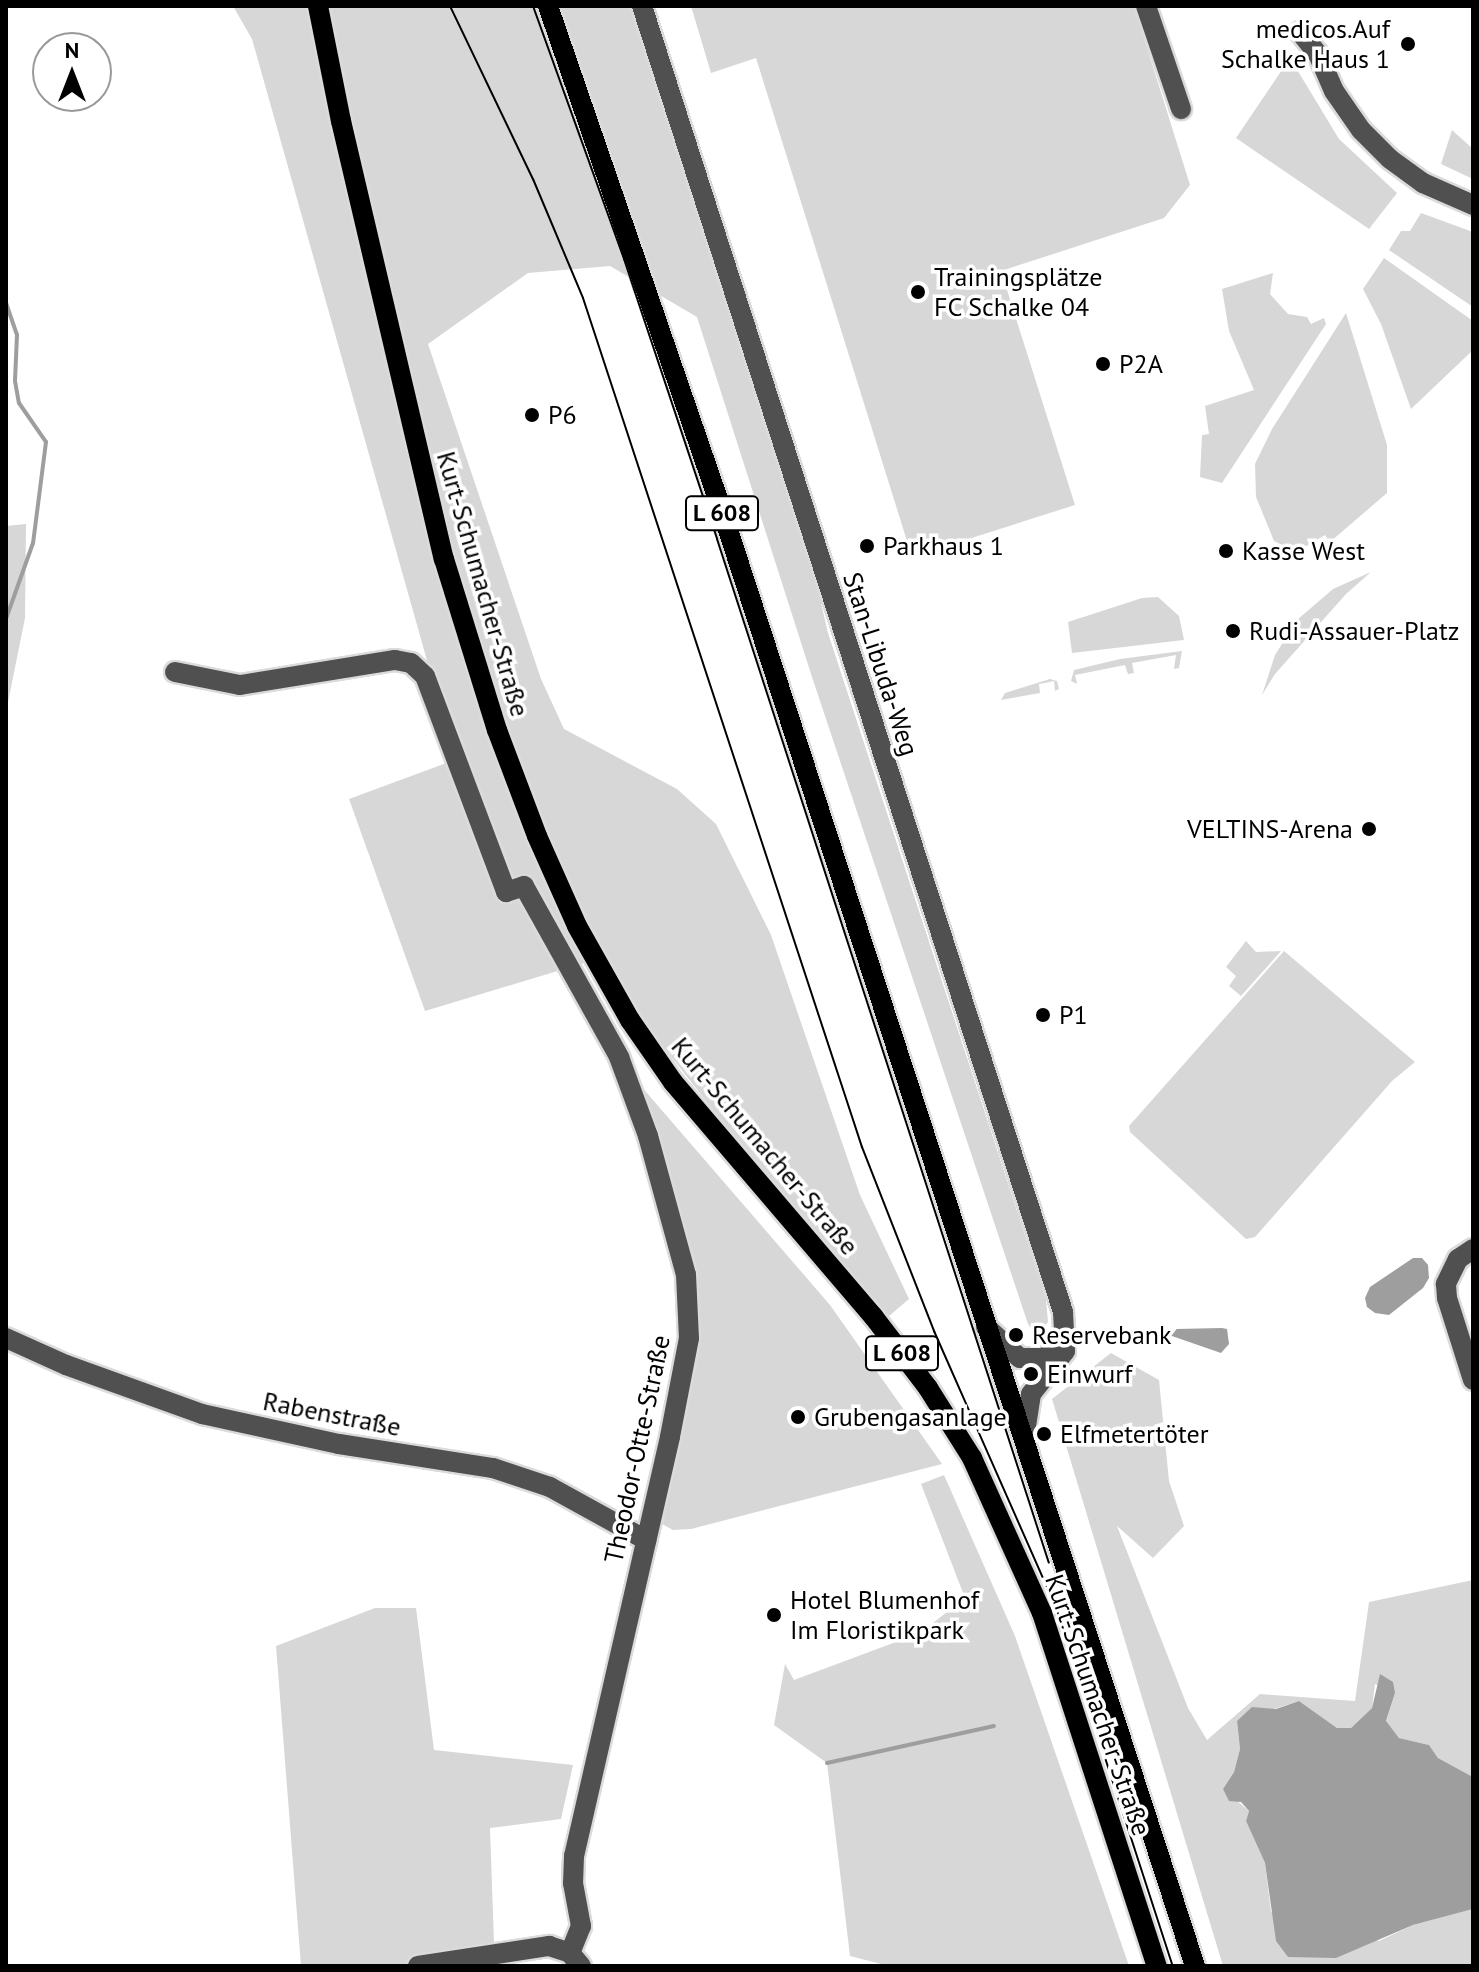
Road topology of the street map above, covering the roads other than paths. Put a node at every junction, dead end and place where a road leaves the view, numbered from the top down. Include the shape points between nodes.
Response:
1 (318, 6) edge
2 (548, 6) edge
3 (642, 6) edge
4 (1146, 6) edge
5 (1300, 32) dead end
6 (1181, 109) dead end
7 (1473, 205) edge
8 (175, 672) dead end
9 (1473, 1249) edge
10 (986, 1327) junction
11 (6, 1338) edge
12 (1066, 1339) junction
13 (1473, 1380) edge
14 (1024, 1439) junction
15 (646, 1540) junction
16 (576, 1959) edge
17 (418, 1966) edge
18 (1157, 1966) edge
19 (1195, 1966) edge

1 - 18 main road, Kurt-Schumacher-Straße / L 608 via 444,559 497,730 537,836 577,926 630,1020 673,1082 873,1316 972,1458 1042,1613
2 - 10 main road, Kurt-Schumacher-Straße / L 608 via 724,517
3 - 12 street, Stan-Libuda-Weg via 1059,1297
4 - 6 street
5 - 7 street via 1361,130 1390,159 1423,183
8 - 15 street, Theodor-Otte-Straße via 240,685 395,660 411,663 425,676 506,892 524,886 619,1057 648,1136 686,1275 687,1355
9 - 13 street via 1458,1259 1446,1284
10 - 12 street via 1020,1358 1044,1358
10 - 14 main road, Kurt-Schumacher-Straße / L 608
11 - 15 street, Rabenstraße via 202,1414 339,1444 493,1468 550,1487
12 - 14 street via 1065,1351 1031,1394
14 - 19 main road, Kurt-Schumacher-Straße / L 608
15 - 16 street, Theodor-Otte-Straße via 574,1856 581,1926
16 - 17 street via 549,1946 531,1946

